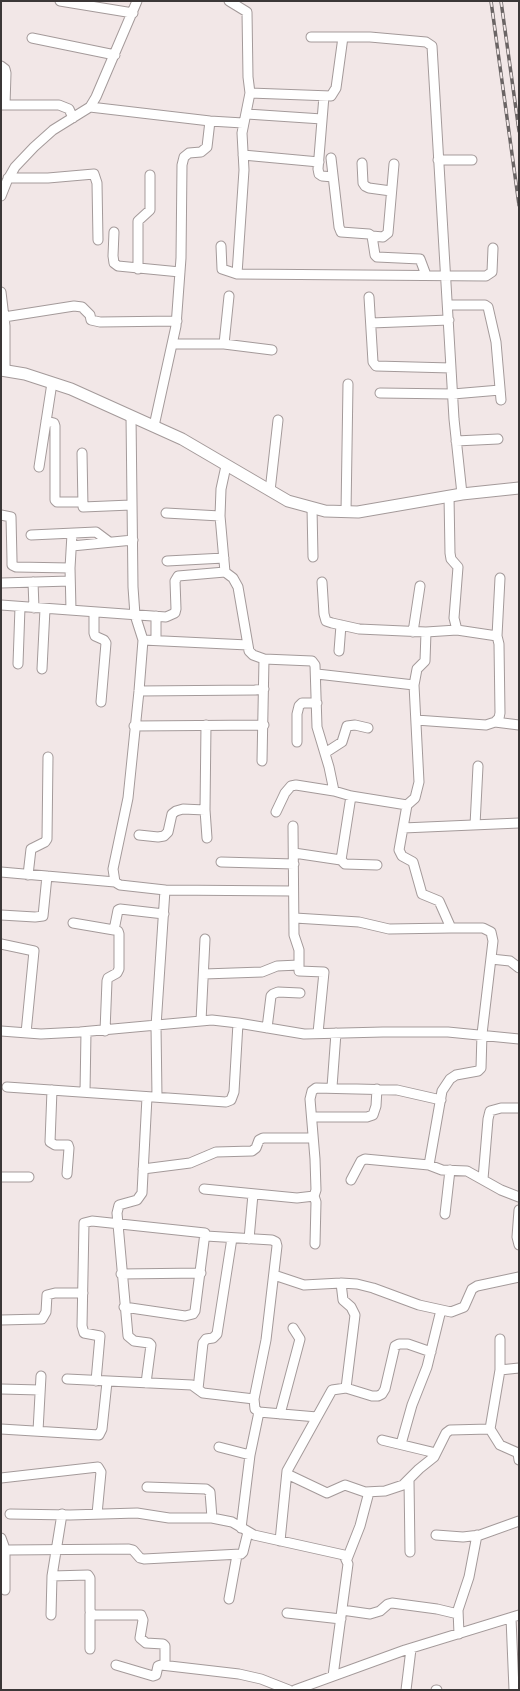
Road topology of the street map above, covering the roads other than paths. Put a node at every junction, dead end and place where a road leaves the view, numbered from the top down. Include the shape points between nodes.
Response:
1 (60, 1) edge
2 (137, 1) edge
3 (230, 1) edge
4 (132, 13) junction
5 (311, 37) dead end
6 (343, 37) junction
7 (32, 38) dead end
8 (115, 55) junction
9 (1, 66) edge
10 (250, 94) junction
11 (324, 96) junction
12 (3, 105) edge
13 (90, 107) junction
14 (247, 114) junction
15 (73, 118) junction
16 (322, 119) junction
17 (210, 121) junction
18 (243, 123) junction
19 (243, 155) junction
20 (331, 158) dead end
21 (438, 160) junction
22 (472, 160) dead end
23 (319, 162) junction
24 (362, 163) dead end
25 (394, 164) dead end
26 (150, 175) dead end
27 (333, 177) junction
28 (8, 178) junction
29 (391, 191) junction
30 (1, 196) edge
31 (372, 236) junction
32 (221, 246) dead end
33 (493, 248) dead end
34 (138, 269) junction
35 (180, 272) junction
36 (237, 274) junction
37 (426, 275) junction
38 (446, 275) junction
39 (1, 292) edge
40 (229, 296) dead end
41 (369, 297) dead end
42 (448, 305) junction
43 (4, 317) junction
44 (449, 320) junction
45 (177, 321) junction
46 (371, 323) junction
47 (173, 344) junction
48 (224, 344) junction
49 (272, 350) dead end
50 (452, 368) junction
51 (3, 370) edge
52 (52, 383) junction
53 (348, 384) dead end
54 (500, 390) junction
55 (380, 393) dead end
56 (453, 394) junction
57 (501, 400) dead end
58 (131, 416) junction
59 (278, 420) dead end
60 (46, 421) junction
61 (154, 426) junction
62 (498, 439) dead end
63 (456, 441) junction
64 (82, 453) dead end
65 (39, 466) dead end
66 (226, 466) junction
67 (519, 488) edge
68 (270, 491) junction
69 (462, 494) junction
70 (449, 496) junction
71 (82, 502) junction
72 (131, 505) junction
73 (312, 508) junction
74 (346, 512) junction
75 (166, 513) dead end
76 (1, 515) edge
77 (220, 516) junction
78 (72, 534) junction
79 (31, 535) dead end
80 (133, 540) junction
81 (108, 541) junction
82 (72, 546) junction
83 (313, 557) dead end
84 (224, 558) junction
85 (167, 561) dead end
86 (70, 568) junction
87 (225, 572) junction
88 (500, 578) dead end
89 (70, 581) junction
90 (33, 582) junction
91 (322, 582) dead end
92 (1, 583) edge
93 (420, 586) dead end
94 (1, 605) edge
95 (20, 607) junction
96 (34, 608) junction
97 (45, 609) junction
98 (71, 610) junction
99 (94, 612) junction
100 (135, 615) junction
101 (156, 616) junction
102 (341, 625) junction
103 (457, 630) junction
104 (413, 632) junction
105 (426, 632) junction
106 (497, 636) junction
107 (143, 640) junction
108 (156, 640) junction
109 (248, 645) junction
110 (339, 651) dead end
111 (264, 659) junction
112 (18, 664) dead end
113 (42, 669) dead end
114 (316, 674) junction
115 (414, 685) junction
116 (264, 689) junction
117 (140, 692) junction
118 (102, 702) dead end
119 (317, 703) junction
120 (416, 720) junction
121 (495, 722) junction
122 (206, 725) junction
123 (264, 725) junction
124 (519, 725) edge
125 (134, 726) junction
126 (368, 728) dead end
127 (297, 742) dead end
128 (325, 753) junction
129 (48, 757) dead end
130 (262, 761) dead end
131 (478, 766) dead end
132 (334, 791) junction
133 (351, 796) junction
134 (407, 804) junction
135 (205, 810) junction
136 (276, 812) dead end
137 (519, 823) edge
138 (475, 825) junction
139 (293, 826) dead end
140 (403, 828) junction
141 (139, 835) dead end
142 (207, 838) dead end
143 (294, 852) junction
144 (342, 860) junction
145 (221, 862) dead end
146 (294, 864) junction
147 (377, 866) dead end
148 (1, 872) edge
149 (28, 875) junction
150 (47, 876) junction
151 (115, 882) junction
152 (165, 890) junction
153 (293, 891) junction
154 (164, 914) junction
155 (1, 915) edge
156 (295, 918) junction
157 (73, 923) dead end
158 (451, 928) junction
159 (114, 930) junction
160 (205, 939) dead end
161 (1, 944) edge
162 (491, 959) junction
163 (299, 965) junction
164 (519, 968) edge
165 (204, 974) junction
166 (300, 993) dead end
167 (201, 1021) junction
168 (238, 1022) junction
169 (156, 1026) junction
170 (267, 1028) junction
171 (1, 1031) edge
172 (105, 1031) junction
173 (86, 1032) junction
174 (26, 1033) junction
175 (318, 1033) junction
176 (336, 1033) junction
177 (482, 1034) junction
178 (519, 1039) edge
179 (8, 1087) dead end
180 (332, 1087) junction
181 (377, 1089) junction
182 (52, 1090) junction
183 (85, 1092) junction
184 (152, 1097) junction
185 (441, 1100) junction
186 (519, 1108) edge
187 (312, 1117) junction
188 (313, 1138) junction
189 (429, 1165) junction
190 (143, 1169) junction
191 (450, 1170) junction
192 (67, 1174) dead end
193 (1, 1176) edge
194 (29, 1177) dead end
195 (483, 1179) junction
196 (351, 1180) dead end
197 (204, 1189) dead end
198 (253, 1194) junction
199 (314, 1196) junction
200 (519, 1197) edge
201 (519, 1210) edge
202 (445, 1214) dead end
203 (118, 1224) junction
204 (206, 1236) junction
205 (232, 1238) junction
206 (249, 1239) junction
207 (315, 1244) dead end
208 (519, 1245) edge
209 (201, 1273) junction
210 (121, 1274) junction
211 (274, 1276) junction
212 (519, 1277) edge
213 (341, 1283) junction
214 (83, 1293) junction
215 (124, 1306) junction
216 (441, 1310) junction
217 (1, 1320) edge
218 (293, 1328) dead end
219 (500, 1339) dead end
220 (431, 1352) junction
221 (519, 1368) edge
222 (500, 1370) junction
223 (41, 1376) dead end
224 (68, 1379) dead end
225 (96, 1381) junction
226 (107, 1382) junction
227 (146, 1383) junction
228 (346, 1388) junction
229 (1, 1389) edge
230 (198, 1389) junction
231 (40, 1390) junction
232 (254, 1399) junction
233 (259, 1412) junction
234 (280, 1414) junction
235 (317, 1417) junction
236 (1, 1429) edge
237 (490, 1429) junction
238 (38, 1431) junction
239 (382, 1440) dead end
240 (400, 1444) junction
241 (219, 1448) dead end
242 (436, 1453) junction
243 (250, 1455) junction
244 (519, 1455) edge
245 (287, 1474) junction
246 (1, 1478) edge
247 (408, 1480) junction
248 (148, 1487) dead end
249 (369, 1492) junction
250 (10, 1514) dead end
251 (62, 1514) junction
252 (97, 1514) junction
253 (212, 1518) junction
254 (519, 1521) edge
255 (244, 1530) junction
256 (436, 1535) dead end
257 (477, 1535) junction
258 (1, 1538) edge
259 (280, 1541) junction
260 (5, 1549) junction
261 (57, 1549) junction
262 (410, 1552) dead end
263 (237, 1555) junction
264 (347, 1559) junction
265 (52, 1576) junction
266 (5, 1590) dead end
267 (229, 1599) dead end
268 (287, 1613) dead end
269 (90, 1614) junction
270 (341, 1614) junction
271 (458, 1614) junction
272 (51, 1615) dead end
273 (515, 1616) edge
274 (459, 1634) junction
275 (90, 1649) dead end
276 (411, 1649) junction
277 (116, 1665) dead end
278 (165, 1665) junction
279 (517, 1673) edge
280 (333, 1676) junction
281 (289, 1690) edge
282 (295, 1690) edge
283 (406, 1690) edge
284 (514, 1690) edge

1 - 4 street
2 - 4 street
3 - 10 street via 247,12
4 - 8 street
5 - 6 street
6 - 11 street via 336,88 331,96
6 - 21 street via 426,42 432,46
7 - 8 street
8 - 13 street
9 - 12 street via 6,73
10 - 11 street
10 - 14 street
11 - 16 street
12 - 15 street via 58,105 69,109
13 - 15 street
13 - 17 street
14 - 16 street
14 - 18 street
15 - 28 street via 53,130 34,147
16 - 23 street
17 - 18 street
17 - 35 street via 207,147 201,152 190,153 184,157 182,165
18 - 19 street
19 - 23 street
19 - 36 street
20 - 27 street
21 - 22 street
21 - 38 street
23 - 27 street via 319,174
24 - 29 street via 365,186
25 - 29 street
26 - 34 street via 150,210 138,221
27 - 31 street via 341,232
28 - 30 street
28 - 34 street via 96,174 98,239 105,240 114,236 114,263
29 - 31 street via 388,233 383,237
31 - 37 street via 377,257 420,259
32 - 36 street via 222,269
33 - 38 street via 492,272 489,276
34 - 35 street
35 - 45 street
36 - 37 street
37 - 38 street
38 - 42 street
39 - 43 street
40 - 48 street
41 - 46 street
42 - 44 street
42 - 54 street via 488,307 496,342
43 - 45 street via 74,306 82,307 90,315 91,320 100,322
43 - 51 street
44 - 46 street
44 - 50 street
45 - 47 street
46 - 50 street via 373,362 376,366
47 - 48 street
47 - 61 street
48 - 49 street
50 - 56 street
51 - 52 main road
52 - 58 main road
52 - 60 street
53 - 74 street
54 - 56 street
54 - 57 street
55 - 56 street
56 - 63 street
58 - 61 main road
58 - 72 street
59 - 68 street
60 - 65 street
60 - 71 street via 54,423 55,426 55,500
61 - 66 main road via 182,439
62 - 63 street
63 - 69 street
64 - 71 street
66 - 68 main road
66 - 77 street via 221,489
67 - 69 main road
68 - 73 main road via 288,501
69 - 70 main road
70 - 74 main road
70 - 103 street via 450,553 451,559 458,567 454,618
71 - 72 street via 83,507
72 - 80 street
73 - 74 main road via 325,512
73 - 83 street
75 - 77 street
76 - 86 street via 11,517 12,565
77 - 84 street
78 - 79 street
78 - 81 street via 96,532
78 - 82 street
80 - 81 street
80 - 100 street
81 - 82 street
82 - 86 street
84 - 85 street
84 - 87 street
86 - 89 street
87 - 101 street via 178,576 175,581 175,613
87 - 109 street via 233,578 238,587
88 - 106 street
89 - 90 street
89 - 98 street
90 - 92 street
90 - 96 street
91 - 102 street via 326,620
93 - 104 street
94 - 95 street
95 - 96 street
95 - 112 street
96 - 97 street
97 - 98 street
97 - 113 street
98 - 99 street
99 - 100 street
99 - 118 street via 95,636 106,643
100 - 101 street
100 - 107 street
101 - 108 street
102 - 104 street via 358,629
102 - 110 street
103 - 105 street
103 - 106 street
104 - 105 street
105 - 115 street via 425,661 417,669
106 - 121 street via 500,713
107 - 108 street
107 - 117 street
108 - 109 street
109 - 111 street via 249,652
111 - 114 street via 312,661
111 - 116 street
114 - 115 street
114 - 119 street
115 - 120 street
116 - 117 street
116 - 123 street
117 - 125 street
119 - 127 street via 299,706
119 - 128 street via 317,727
120 - 121 street via 486,725
120 - 134 street via 418,782 415,798
121 - 124 street
122 - 123 street
122 - 125 street
122 - 135 street
123 - 130 street
125 - 151 street via 125,813 113,862
126 - 128 street via 346,726 342,742
128 - 132 street
129 - 149 street via 47,838 45,842 31,849
131 - 138 street
132 - 133 street
132 - 136 street via 291,786
133 - 134 street
133 - 144 street
134 - 140 street
135 - 141 street via 176,811 172,814 168,832 164,836
135 - 142 street
137 - 138 street
138 - 140 street
139 - 143 street
140 - 158 street via 399,850 402,856 413,862 422,894 439,901
143 - 144 street
143 - 146 street
144 - 147 street via 345,864
145 - 146 street
146 - 153 street
148 - 149 street
149 - 150 street
150 - 151 street
150 - 155 street via 43,916
151 - 152 street via 120,885
152 - 153 street
152 - 154 street
153 - 156 street
154 - 159 street via 120,909
154 - 169 street
156 - 158 street via 359,922 389,929
156 - 163 street via 294,935
157 - 159 street
158 - 162 street via 483,928 491,932
159 - 172 street via 119,934 119,969 118,973 107,981
160 - 165 street
161 - 174 street via 34,951
162 - 164 street via 513,962
162 - 177 street
163 - 165 street via 277,966 262,972
163 - 175 street via 299,971 324,972
165 - 167 street
166 - 170 street via 278,992 271,996
167 - 168 street
167 - 169 street
168 - 170 street
168 - 184 street via 234,1092 231,1100 226,1102
169 - 172 street
169 - 184 street
170 - 175 street via 304,1034
171 - 174 street
172 - 173 street
173 - 174 street
173 - 183 street
175 - 176 street
176 - 177 street
176 - 180 street
177 - 178 street
177 - 185 street via 481,1068 450,1079 442,1091
179 - 182 street
180 - 181 street
180 - 187 street via 321,1086 312,1091
181 - 185 street via 397,1090
181 - 187 street via 373,1115
182 - 183 street
182 - 192 street via 50,1142 55,1145 68,1145
183 - 184 street
184 - 190 street
185 - 189 street
186 - 195 street via 490,1111
187 - 188 street
188 - 190 street via 263,1138 252,1151 216,1152 190,1163
188 - 199 street via 316,1190
189 - 191 street
189 - 196 street via 363,1160
190 - 203 street via 140,1197 119,1205
191 - 195 street via 467,1171
191 - 202 street
193 - 194 street
195 - 200 street
197 - 198 street
198 - 199 street via 297,1198
198 - 206 street
199 - 207 street
201 - 208 street
203 - 204 street via 202,1231
203 - 210 street
203 - 214 street via 92,1221 84,1223
204 - 205 street
204 - 209 street
205 - 206 street
205 - 230 street via 217,1334 203,1342
206 - 211 street via 276,1242 278,1253
209 - 210 street
209 - 215 street via 195,1310 190,1316
210 - 215 street
211 - 213 street via 304,1285
211 - 232 street via 266,1340
212 - 216 street via 477,1286 472,1289 464,1308 451,1312
213 - 216 street via 373,1288 419,1305
213 - 228 street via 343,1300 351,1307 355,1316
214 - 217 street via 47,1295 46,1312 42,1320
214 - 225 street via 82,1330 84,1333 100,1336
215 - 227 street via 128,1336 134,1341 151,1345
216 - 220 street
218 - 234 street via 300,1339
219 - 222 street
220 - 228 street via 408,1344 399,1344 395,1346 382,1394 372,1396
220 - 240 street
221 - 222 street
222 - 237 street
223 - 231 street
224 - 225 street
225 - 226 street
226 - 227 street
226 - 238 street via 102,1429 99,1435
227 - 230 street via 188,1384
228 - 235 street via 332,1390
229 - 231 street
230 - 232 street via 203,1393
231 - 238 street
232 - 233 street via 255,1408
233 - 234 street
233 - 243 street
234 - 235 street
235 - 245 street
236 - 238 street
237 - 242 street via 450,1430
237 - 244 street via 500,1445
239 - 240 street
240 - 242 street
241 - 243 street
242 - 247 street
243 - 255 street
245 - 249 street via 327,1493 344,1485
245 - 259 street
246 - 252 street via 98,1467 100,1472
247 - 249 street via 403,1485 385,1491
247 - 262 street
248 - 253 street via 206,1489 210,1492
249 - 264 street via 360,1526
250 - 251 street
251 - 252 street
251 - 261 street
252 - 253 street via 137,1513 170,1518
253 - 255 street via 232,1522
254 - 257 street
255 - 259 street
255 - 263 street via 243,1552
256 - 257 street
257 - 271 street via 469,1577
258 - 260 street
259 - 264 street via 338,1553
260 - 261 street
260 - 266 street
261 - 263 street via 129,1549 144,1559
261 - 265 street
263 - 267 street
264 - 270 street
265 - 269 street via 88,1576
265 - 272 street
268 - 270 street
269 - 275 street
269 - 278 street via 141,1615 143,1620 140,1638 146,1643 165,1646
270 - 271 street via 370,1614 392,1603
270 - 280 street
271 - 274 street
273 - 274 street
273 - 279 street
274 - 276 street
276 - 280 street
276 - 283 street
277 - 278 street via 153,1676 156,1675 158,1666
278 - 281 street via 246,1675
279 - 284 street
280 - 282 street

